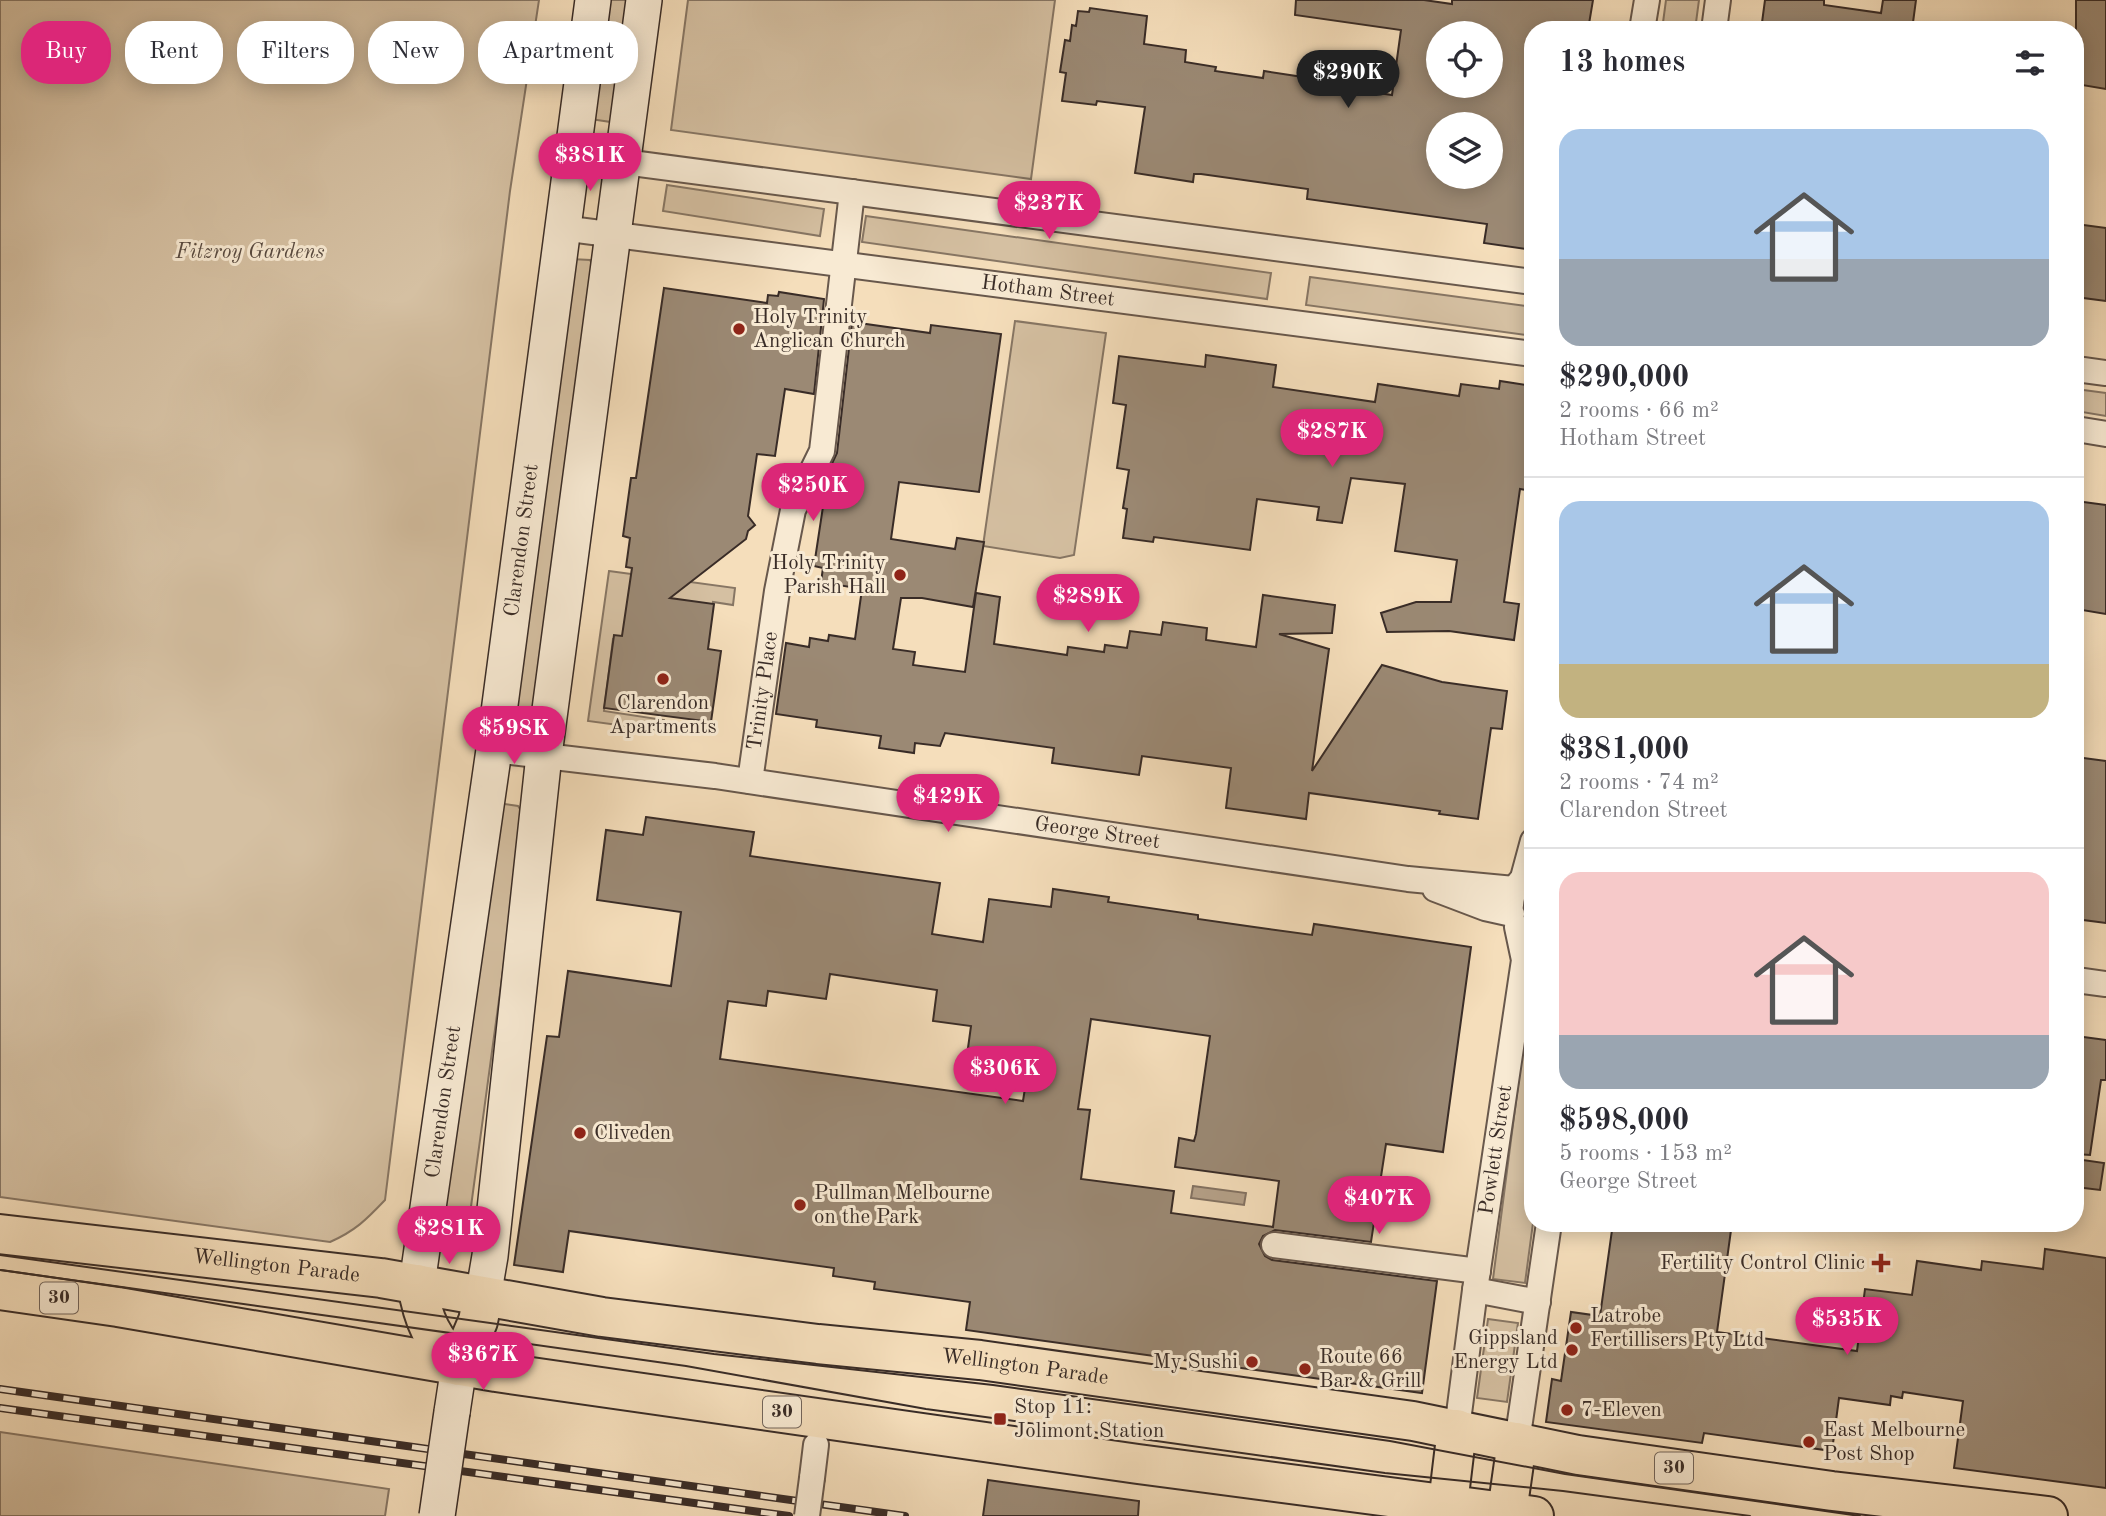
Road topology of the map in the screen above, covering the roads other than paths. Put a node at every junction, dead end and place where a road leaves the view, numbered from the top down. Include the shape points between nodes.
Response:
1 (593, 0) edge
2 (644, 0) edge
3 (1647, 0) edge
4 (1717, 0) edge
5 (1644, 21) edge
6 (1715, 21) edge
7 (571, 155) junction
8 (623, 162) junction
9 (852, 192) junction
10 (562, 228) junction
11 (612, 234) junction
12 (844, 264) junction
13 (1524, 281) edge
14 (1524, 353) edge
15 (2084, 370) edge
16 (2106, 373) edge
17 (2084, 430) edge
18 (2106, 433) edge
19 (494, 750) junction
20 (544, 755) junction
21 (750, 781) junction
22 (1408, 879) junction
23 (1523, 880) edge
24 (1521, 927) edge
25 (2084, 981) edge
26 (2106, 984) edge
27 (1548, 1232) edge
28 (0, 1234) edge
29 (1274, 1245) dead end
30 (1476, 1281) junction
31 (417, 1284) junction
32 (0, 1290) edge
33 (483, 1297) junction
34 (1538, 1302) junction
35 (459, 1366) junction
36 (1457, 1429) junction
37 (1517, 1442) junction
38 (816, 1445) dead end
39 (1448, 1504) junction
40 (1830, 1504) edge
41 (1521, 1514) edge
42 (437, 1516) edge
43 (807, 1516) edge
44 (2048, 1516) edge

1 - 7 street, Clarendon Street
2 - 8 street
3 - 5 street
4 - 6 street
7 - 8 street
7 - 10 street, Clarendon Street
8 - 9 street
8 - 11 street
9 - 12 street, Trinity Place
9 - 13 street
10 - 11 street, Hotham Street
10 - 19 street, Clarendon Street
11 - 12 street, Hotham Street
11 - 20 street
12 - 14 street, Hotham Street
12 - 21 street, Trinity Place via 822,452 793,510
15 - 16 street
17 - 18 street
19 - 20 street, George Street
19 - 31 street, Clarendon Street
20 - 21 street, George Street
20 - 33 street
21 - 22 street, George Street
22 - 23 street, George Street
22 - 24 street, George Street
23 - 24 street, Powlett Street via 1511,901
24 - 30 street, Powlett Street via 1524,960
25 - 26 street
27 - 34 street
28 - 31 main road, Wellington Parade / 30
29 - 30 street
30 - 34 street
30 - 36 street, Powlett Street
31 - 33 main road, Wellington Parade / 30
31 - 35 main road, Clarendon Street via 429,1330
32 - 35 main road, 30
33 - 35 main road
33 - 36 main road, Wellington Parade / 30 via 615,1319 980,1360
34 - 37 street
35 - 39 main road, 30
35 - 42 street, bridge
36 - 37 main road, Wellington Parade / 30
36 - 39 main road, Powlett Street
37 - 40 main road, Wellington Parade / 30
37 - 41 main road
38 - 43 street, bridge
39 - 41 main road, 30
40 - 44 main road, Wellington Parade / 30

